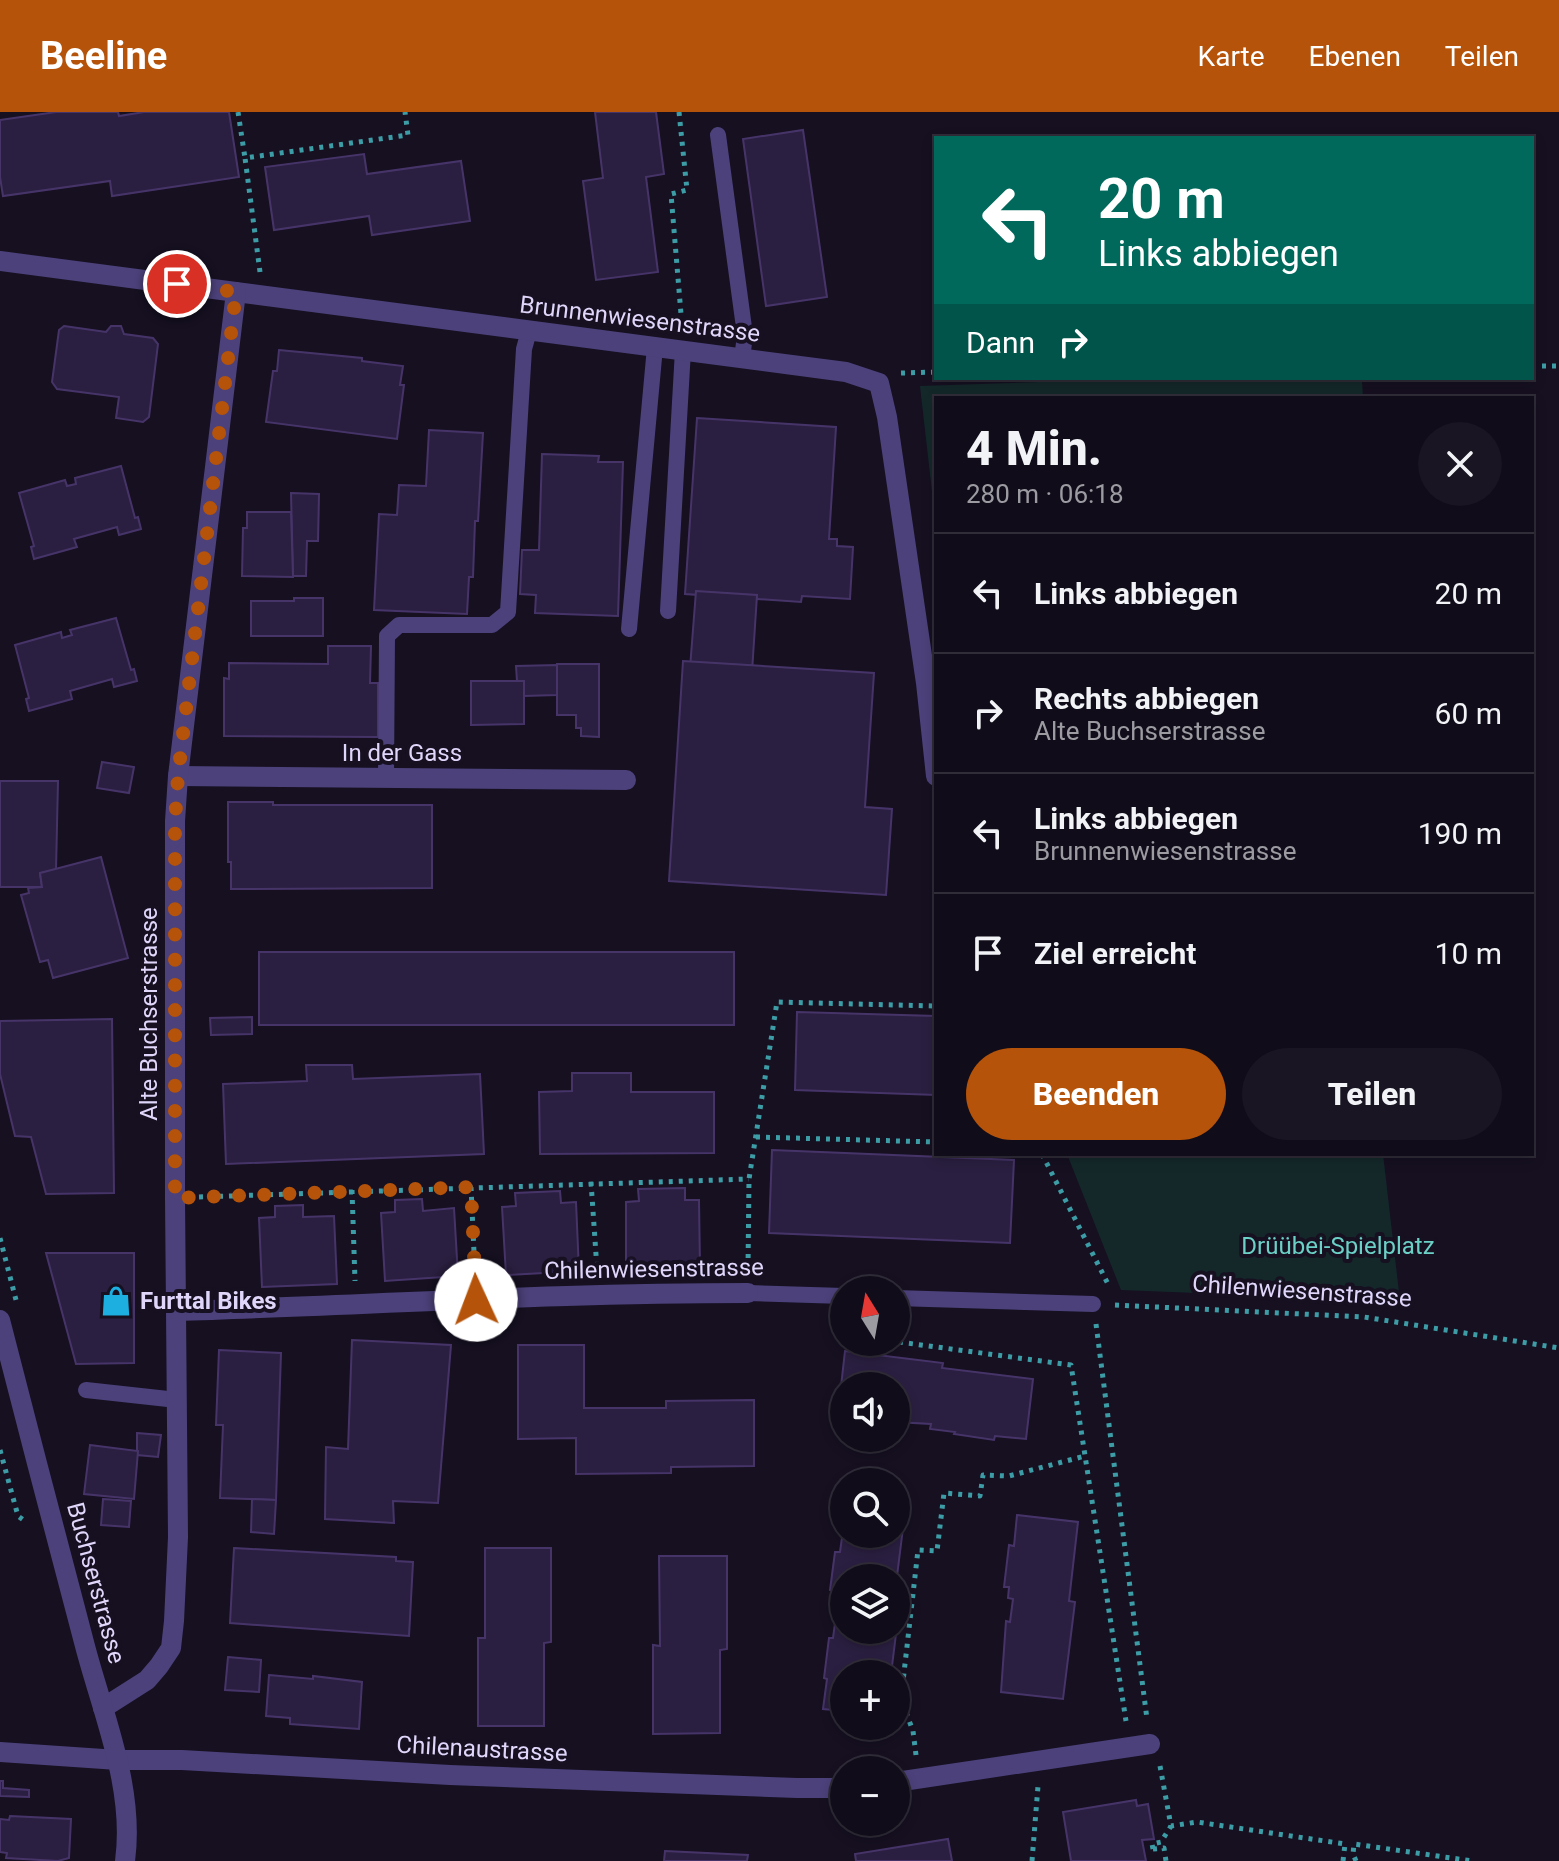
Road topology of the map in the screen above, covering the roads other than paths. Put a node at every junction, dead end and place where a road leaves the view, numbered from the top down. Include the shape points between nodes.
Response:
1 (718, 135) dead end
2 (0, 261) edge
3 (236, 292) junction
4 (529, 331) junction
5 (655, 347) junction
6 (681, 350) junction
7 (742, 359) junction
8 (668, 611) dead end
9 (629, 629) dead end
10 (934, 758) edge
11 (178, 776) junction
12 (386, 779) junction
13 (626, 780) dead end
14 (748, 1293) joint
15 (830, 1296) edge
16 (910, 1298) edge
17 (1093, 1304) road end
18 (176, 1311) junction
19 (0, 1320) edge
20 (86, 1390) dead end
21 (177, 1400) junction
22 (103, 1708) junction
23 (1140, 1745) road end
24 (0, 1752) edge
25 (118, 1760) junction
26 (910, 1780) edge
27 (830, 1788) edge
28 (125, 1861) edge

1 - 7 lane via 745,335
2 - 3 street, Brunnenwiesenstrasse
3 - 4 street, Brunnenwiesenstrasse
3 - 11 street, Alte Buchserstrasse
4 - 5 street, Brunnenwiesenstrasse
4 - 12 lane via 508,612 492,625 399,625 387,636
5 - 6 street, Brunnenwiesenstrasse
5 - 9 lane
6 - 7 street, Brunnenwiesenstrasse
6 - 8 lane
7 - 10 street, Brunnenwiesenstrasse via 846,372 879,383
11 - 12 street, In der Gass
11 - 18 street, Alte Buchserstrasse
12 - 13 street, In der Gass
14 - 15 lane, Chilenwiesenstrasse
14 - 18 street, Chilenwiesenstrasse via 598,1293
16 - 17 lane
18 - 21 street, Alte Buchserstrasse
19 - 22 street, Buchserstrasse
20 - 21 lane
21 - 22 street, Alte Buchserstrasse via 178,1537 171,1648 147,1680
22 - 25 street, Buchserstrasse
23 - 26 street
24 - 25 street, Chilenaustrasse
25 - 27 street, Chilenaustrasse
25 - 28 street, Buchserstrasse via 128,1829

